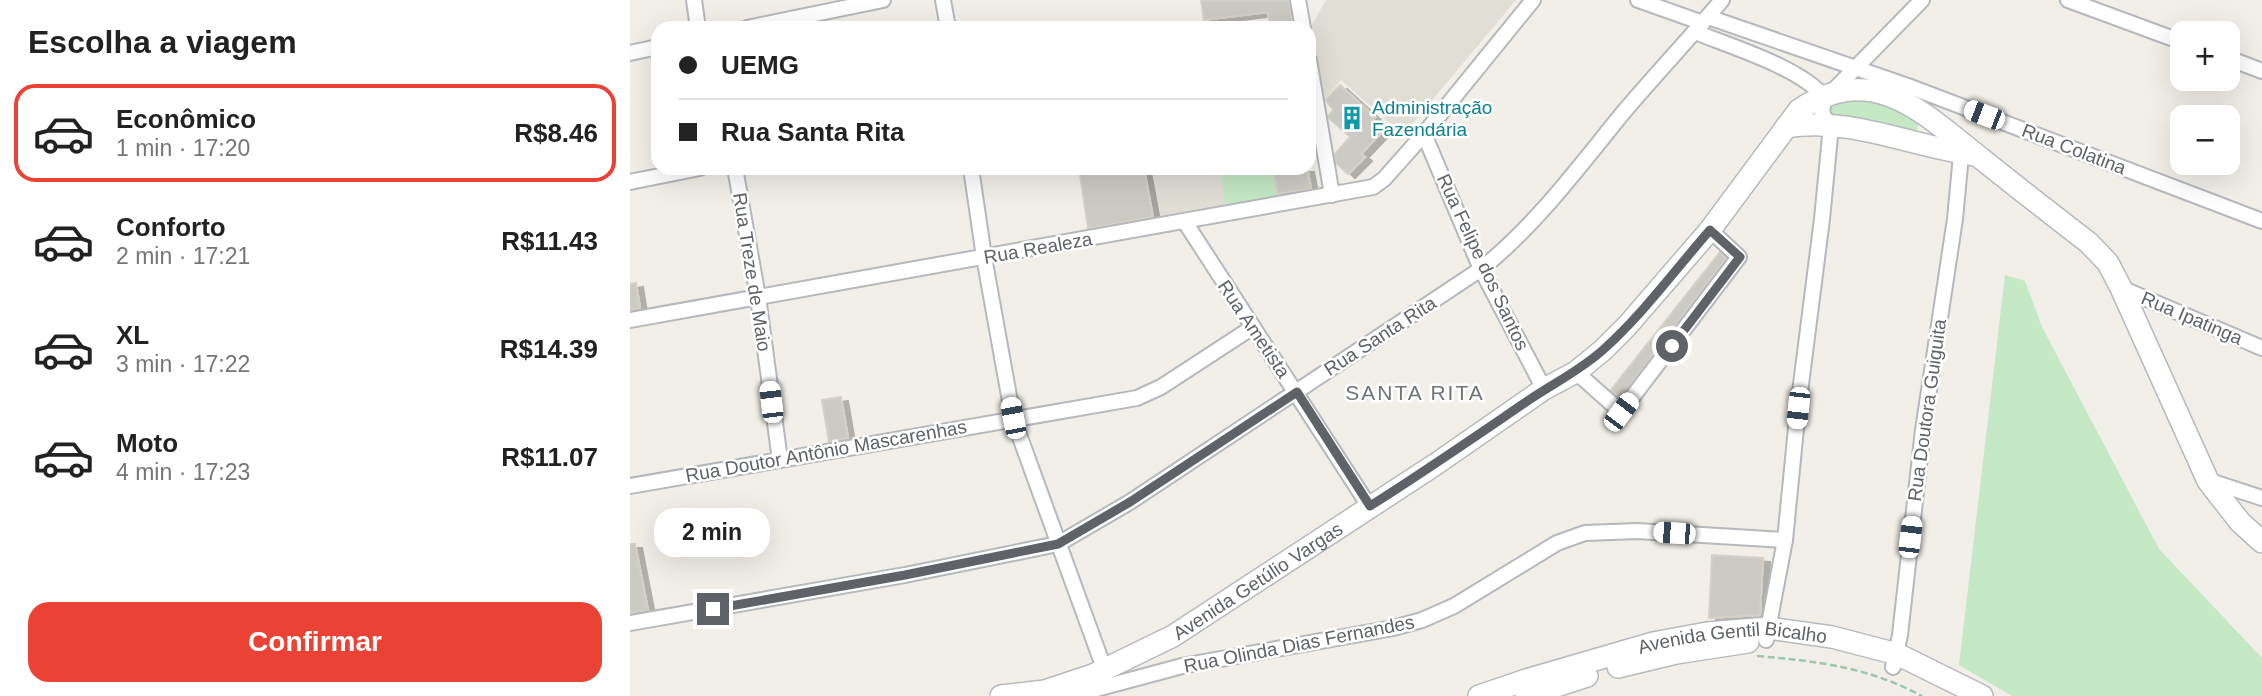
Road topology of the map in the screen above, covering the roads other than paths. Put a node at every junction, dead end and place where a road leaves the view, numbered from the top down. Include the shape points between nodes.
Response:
1 (694, 0) edge
2 (883, 0) edge
3 (943, 0) edge
4 (1298, 0) edge
5 (1533, 0) edge
6 (1638, 0) edge
7 (1722, 0) edge
8 (1922, 0) edge
9 (2068, 0) edge
10 (697, 21) edge
11 (781, 21) edge
12 (947, 21) edge
13 (1302, 21) edge
14 (1702, 24) junction
15 (2170, 38) edge
16 (651, 48) edge
17 (630, 53) edge
18 (2240, 63) edge
19 (1855, 68) junction
20 (2262, 71) edge
21 (1908, 86) junction
22 (1828, 95) junction
23 (1316, 102) edge
24 (1922, 111) junction
25 (1831, 126) junction
26 (1786, 127) junction
27 (1424, 134) junction
28 (1916, 142) junction
29 (1967, 150) junction
30 (665, 175) edge
31 (736, 175) edge
32 (972, 175) edge
33 (630, 182) edge
34 (1332, 195) junction
35 (2262, 221) edge
36 (1185, 222) junction
37 (1710, 230) junction
38 (984, 257) junction
39 (1482, 270) junction
40 (2121, 288) junction
41 (758, 297) junction
42 (630, 320) edge
43 (1253, 327) junction
44 (2262, 348) edge
45 (1576, 372) junction
46 (1544, 389) junction
47 (1297, 392) junction
48 (1013, 418) junction
49 (780, 460) junction
50 (2208, 481) junction
51 (630, 486) edge
52 (2262, 498) edge
53 (1370, 506) junction
54 (1785, 540) junction
55 (2262, 542) edge
56 (1058, 544) junction
57 (630, 624) edge
58 (1763, 641) junction
59 (1895, 660) junction
60 (1099, 679) junction
61 (1001, 696) edge
62 (1479, 696) edge
63 (1525, 696) edge
64 (1956, 696) edge
65 (1982, 696) edge

1 - 10 street
2 - 11 street
3 - 12 street
4 - 13 street
5 - 27 street, Rua Realeza
6 - 14 street
7 - 14 street, Rua Santa Rita
8 - 19 street
9 - 15 street
14 - 19 street, Rua Colatina
14 - 22 street
14 - 39 street, Rua Santa Rita via 1535,219
16 - 17 street
18 - 20 street
19 - 21 street, Rua Colatina
19 - 22 street
21 - 24 street
21 - 35 street, Rua Colatina
22 - 24 street via 1859,89 1878,92
22 - 25 street via 1822,114
22 - 26 street, Avenida Getúlio Vargas via 1800,110
23 - 34 street
24 - 28 street via 1923,130
24 - 29 street
25 - 26 street
25 - 28 street
25 - 54 street
26 - 37 street, Avenida Getúlio Vargas
27 - 34 street, Rua Realeza via 1373,187
27 - 39 street, Rua Felipe dos Santos
28 - 29 street
29 - 40 street via 2089,243 2108,263
29 - 59 street, Rua Doutora Guiguita via 1923,430
30 - 33 street
31 - 41 street, Rua Treze de Maio
32 - 38 street
34 - 36 street, Rua Realeza
36 - 38 street, Rua Realeza
36 - 43 street, Rua Ametista
37 - 45 street, Avenida Getúlio Vargas via 1627,326
37 - 45 street via 1740,257 1621,412
38 - 41 street, Rua Realeza
38 - 48 street
39 - 46 street, Rua Felipe dos Santos
39 - 47 street, Rua Santa Rita
40 - 44 street, Rua Ipatinga
40 - 50 street
41 - 42 street, Rua Realeza
41 - 49 street, Rua Treze de Maio
43 - 47 street, Rua Ametista
43 - 48 street, Rua Doutor Antônio Mascarenhas via 1137,398
45 - 46 street, Avenida Getúlio Vargas
46 - 53 street, Avenida Getúlio Vargas
47 - 53 street, Rua Ametista
47 - 56 street, Rua Santa Rita
48 - 49 street, Rua Doutor Antônio Mascarenhas
48 - 56 street
49 - 51 street, Rua Doutor Antônio Mascarenhas
50 - 52 street
50 - 55 street
53 - 60 street, Avenida Getúlio Vargas via 1173,636
54 - 58 street
54 - 60 street, Rua Olinda Dias Fernandes via 1637,531 1585,533 1557,543 1454,606 1422,620
56 - 57 street, Rua Santa Rita
56 - 60 street
58 - 59 street, Avenida Gentil Bicalho via 1832,638
58 - 62 street, Avenida Gentil Bicalho via 1707,633 1653,643
58 - 63 street, Avenida Gentil Bicalho via 1676,653
59 - 64 street, Avenida Gentil Bicalho
59 - 65 street, Avenida Gentil Bicalho
60 - 61 street, Avenida Getúlio Vargas

